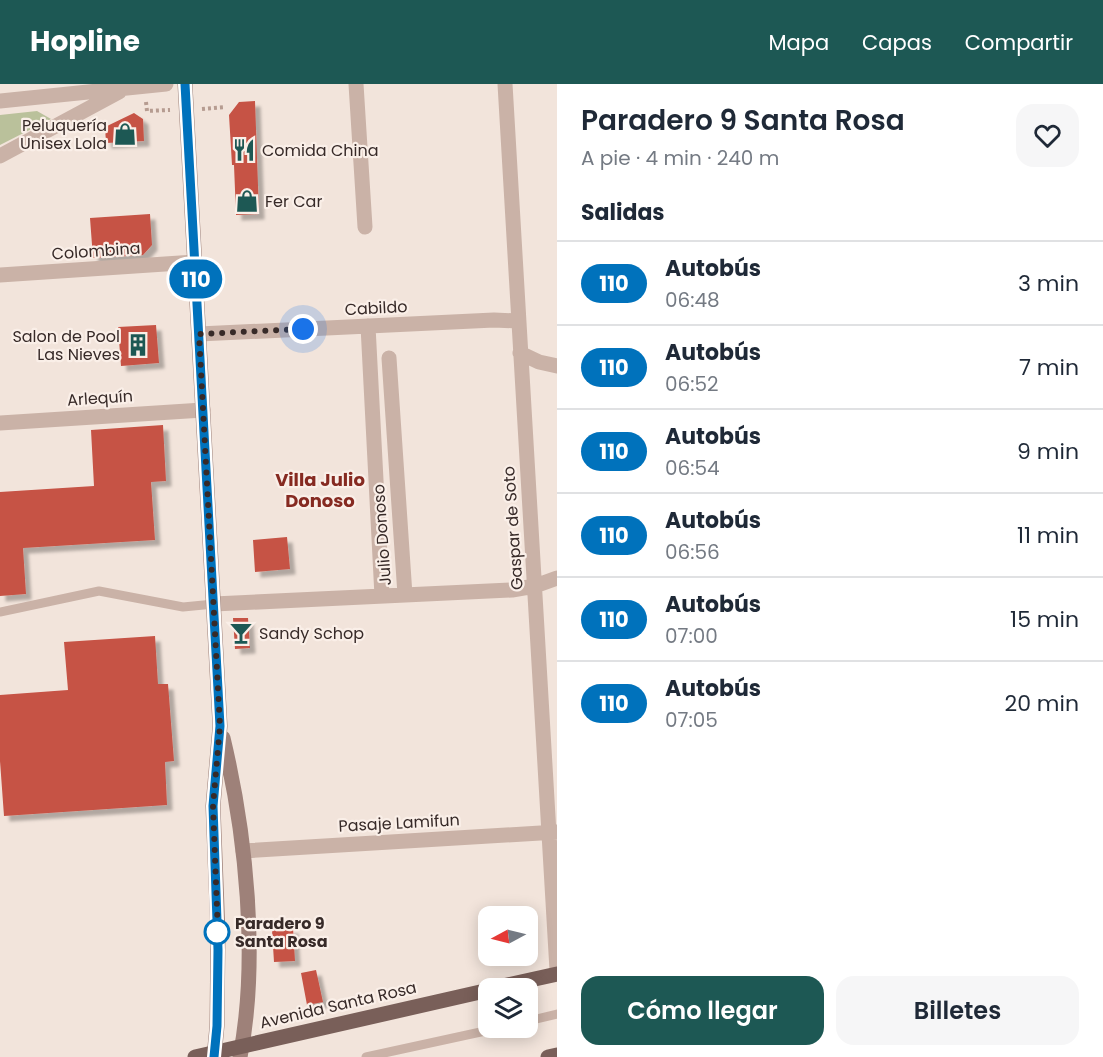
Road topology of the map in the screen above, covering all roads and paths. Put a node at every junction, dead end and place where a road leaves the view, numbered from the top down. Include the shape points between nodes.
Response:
1 (166, 84) edge
2 (185, 84) edge
3 (356, 84) edge
4 (505, 84) edge
5 (127, 88) junction
6 (0, 101) edge
7 (0, 156) edge
8 (364, 227) dead end
9 (195, 262) junction
10 (0, 275) edge
11 (519, 321) junction
12 (368, 326) junction
13 (199, 334) junction
14 (520, 353) junction
15 (389, 358) dead end
16 (557, 366) edge
17 (392, 399) junction
18 (371, 401) junction
19 (203, 410) junction
20 (0, 423) edge
21 (557, 578) edge
22 (535, 586) junction
23 (405, 595) junction
24 (382, 596) junction
25 (214, 604) junction
26 (0, 612) edge
27 (220, 726) junction
28 (550, 730) edge
29 (553, 832) edge
30 (243, 851) junction
31 (557, 970) edge
32 (557, 974) edge
33 (538, 978) edge
34 (478, 993) edge
35 (557, 1014) edge
36 (538, 1019) edge
37 (478, 1033) edge
38 (242, 1051) edge
39 (215, 1054) edge
40 (557, 1055) edge
41 (195, 1057) edge
42 (366, 1057) edge
43 (548, 1057) edge

1 - 5 street
2 - 9 main road
3 - 8 street
4 - 11 street, Gaspar de Soto
5 - 6 street
5 - 7 street
9 - 10 street, Colombina
9 - 13 main road
11 - 12 street, Cabildo
11 - 14 street, Gaspar de Soto
12 - 13 street, Cabildo
12 - 18 street, Julio Donoso
13 - 19 main road
14 - 16 street
14 - 22 street, Gaspar de Soto
15 - 17 street, Julio Donoso
17 - 18 street
17 - 23 street, Julio Donoso
18 - 24 street, Julio Donoso
19 - 20 street, Arlequín
19 - 25 main road
21 - 22 street, Julio Donoso
22 - 23 street, Julio Donoso
22 - 28 street, Gaspar de Soto
23 - 24 street, Julio Donoso
24 - 25 street, Julio Donoso
25 - 26 lane via 183,607 99,591
25 - 27 main road
27 - 30 main road
27 - 39 main road via 213,806 218,934
28 - 29 street, Gaspar de Soto
29 - 30 street, Pasaje Lamifun
29 - 31 street, Gaspar de Soto
30 - 38 main road via 248,956
32 - 33 main road
34 - 38 main road, Avenida Santa Rosa
35 - 36 lane
37 - 42 lane
38 - 39 main road, Avenida Santa Rosa
39 - 41 main road, Avenida Santa Rosa
40 - 43 main road

